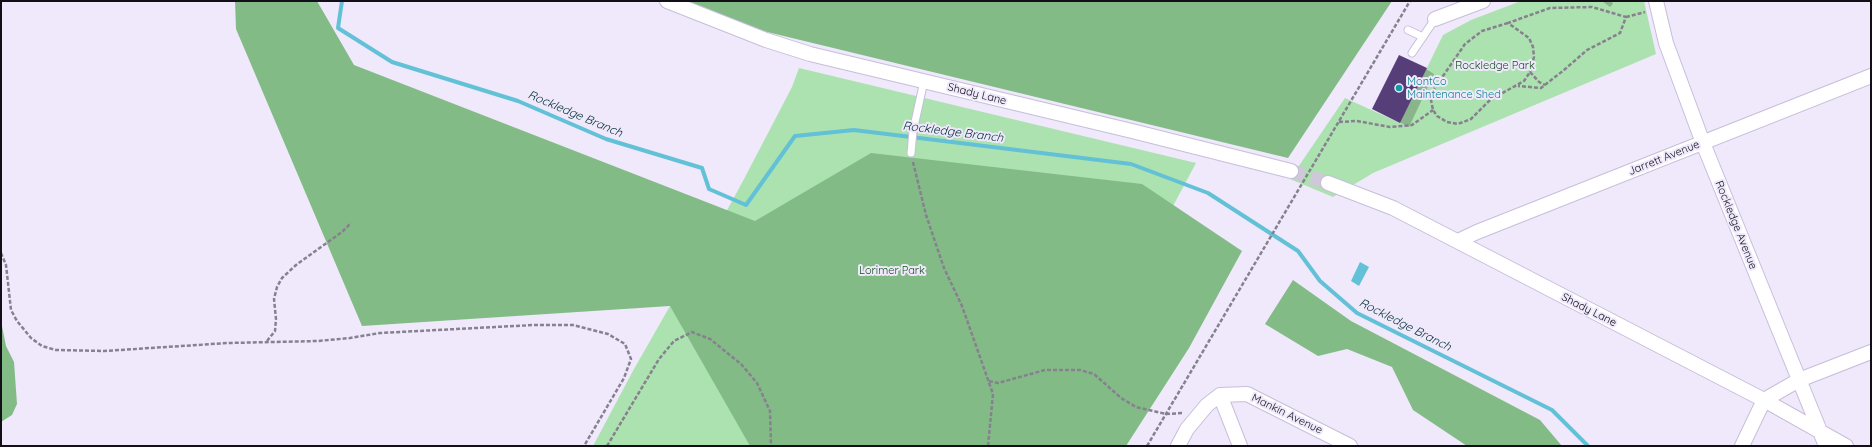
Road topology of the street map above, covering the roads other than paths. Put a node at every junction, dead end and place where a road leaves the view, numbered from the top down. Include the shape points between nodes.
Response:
1 (667, 1) edge
2 (1483, 1) edge
3 (1657, 5) edge
4 (1435, 19) joint
5 (1408, 30) dead end
6 (1423, 37) junction
7 (1412, 53) dead end
8 (1871, 76) edge
9 (924, 81) junction
10 (1703, 143) junction
11 (911, 153) road end
12 (1291, 171) tunnel mouth
13 (1328, 183) tunnel mouth
14 (1458, 241) junction
15 (1871, 352) edge
16 (1799, 380) junction
17 (1220, 395) junction
18 (1764, 400) junction
19 (1820, 431) junction
20 (1178, 446) edge
21 (1240, 446) edge
22 (1350, 446) edge
23 (1742, 446) edge
24 (1826, 446) edge
25 (1846, 446) edge

1 - 9 street, Shady Lane via 766,40 810,54
2 - 4 street
3 - 10 street, Rockledge Avenue via 1666,43
4 - 6 lane
5 - 6 lane
6 - 7 lane
8 - 10 street, Jarrett Avenue
9 - 11 lane
9 - 12 street, Shady Lane
10 - 14 street, Jarrett Avenue
10 - 16 street, Rockledge Avenue
13 - 14 street, Shady Lane via 1393,208
14 - 18 street, Shady Lane
15 - 16 street
16 - 18 street
16 - 19 street, Rockledge Avenue
17 - 20 street via 1206,405
17 - 21 street
17 - 22 street, Mankin Avenue via 1247,394
18 - 19 street, Shady Lane
18 - 23 street
19 - 24 street, Rockledge Avenue
19 - 25 street, Shady Lane

